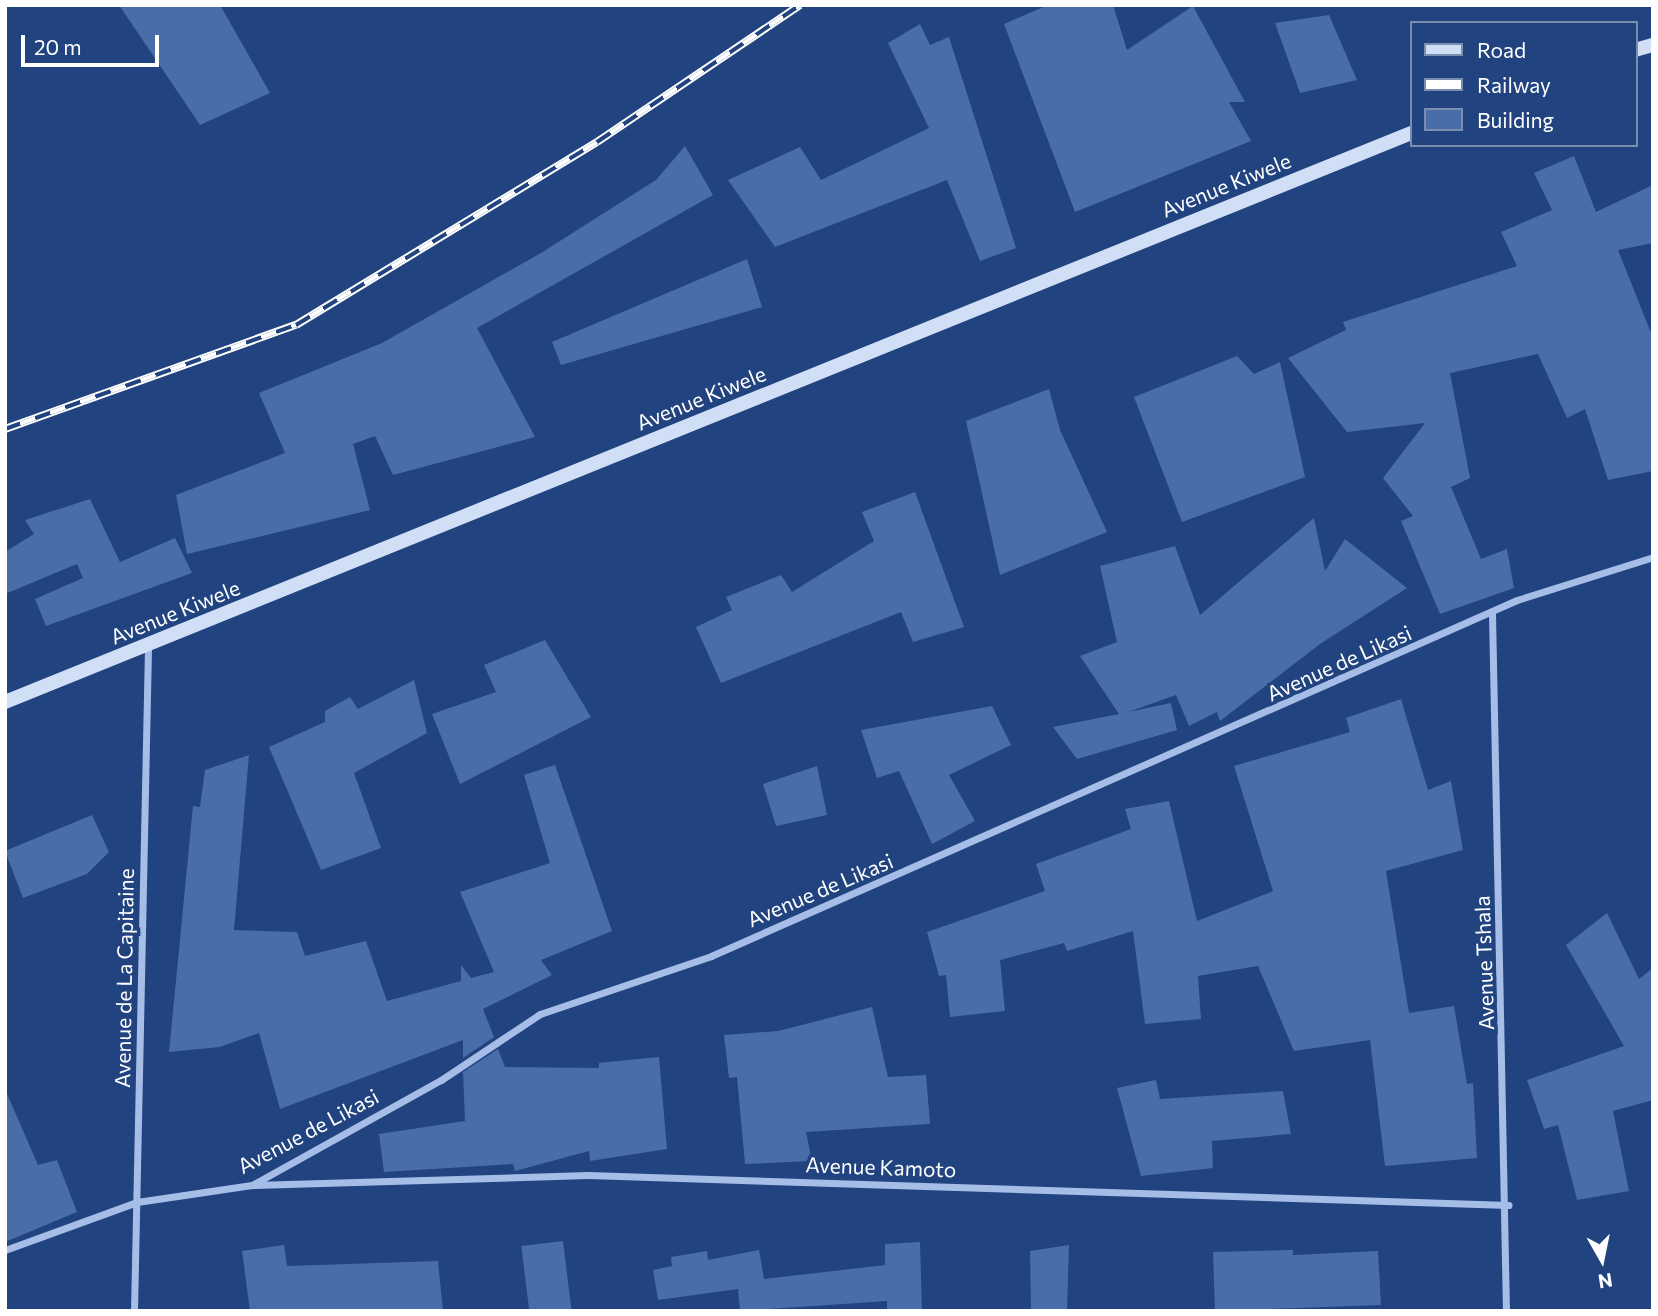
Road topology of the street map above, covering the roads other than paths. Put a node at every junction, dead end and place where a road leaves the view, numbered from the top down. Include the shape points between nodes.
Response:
1 (1410, 132) edge
2 (1653, 556) edge
3 (1492, 614) junction
4 (148, 646) junction
5 (5, 702) edge
6 (252, 1185) junction
7 (137, 1202) junction
8 (1509, 1205) junction
9 (5, 1250) edge
10 (134, 1311) edge
11 (1506, 1311) edge

1 - 4 street, Avenue Kiwele
2 - 3 street, Avenue de Likasi via 1556,584
3 - 6 street, Avenue de Likasi via 711,956 540,1014 441,1080
3 - 8 street, Avenue Tshala
4 - 5 street, Avenue Kiwele
4 - 7 street, Avenue de La Capitaine
6 - 7 street, Avenue de Likasi
6 - 8 street, Avenue Kamoto via 588,1175
7 - 9 street, Avenue de Likasi
7 - 10 street, Avenue de La Capitaine
8 - 11 street, Avenue Tshala

